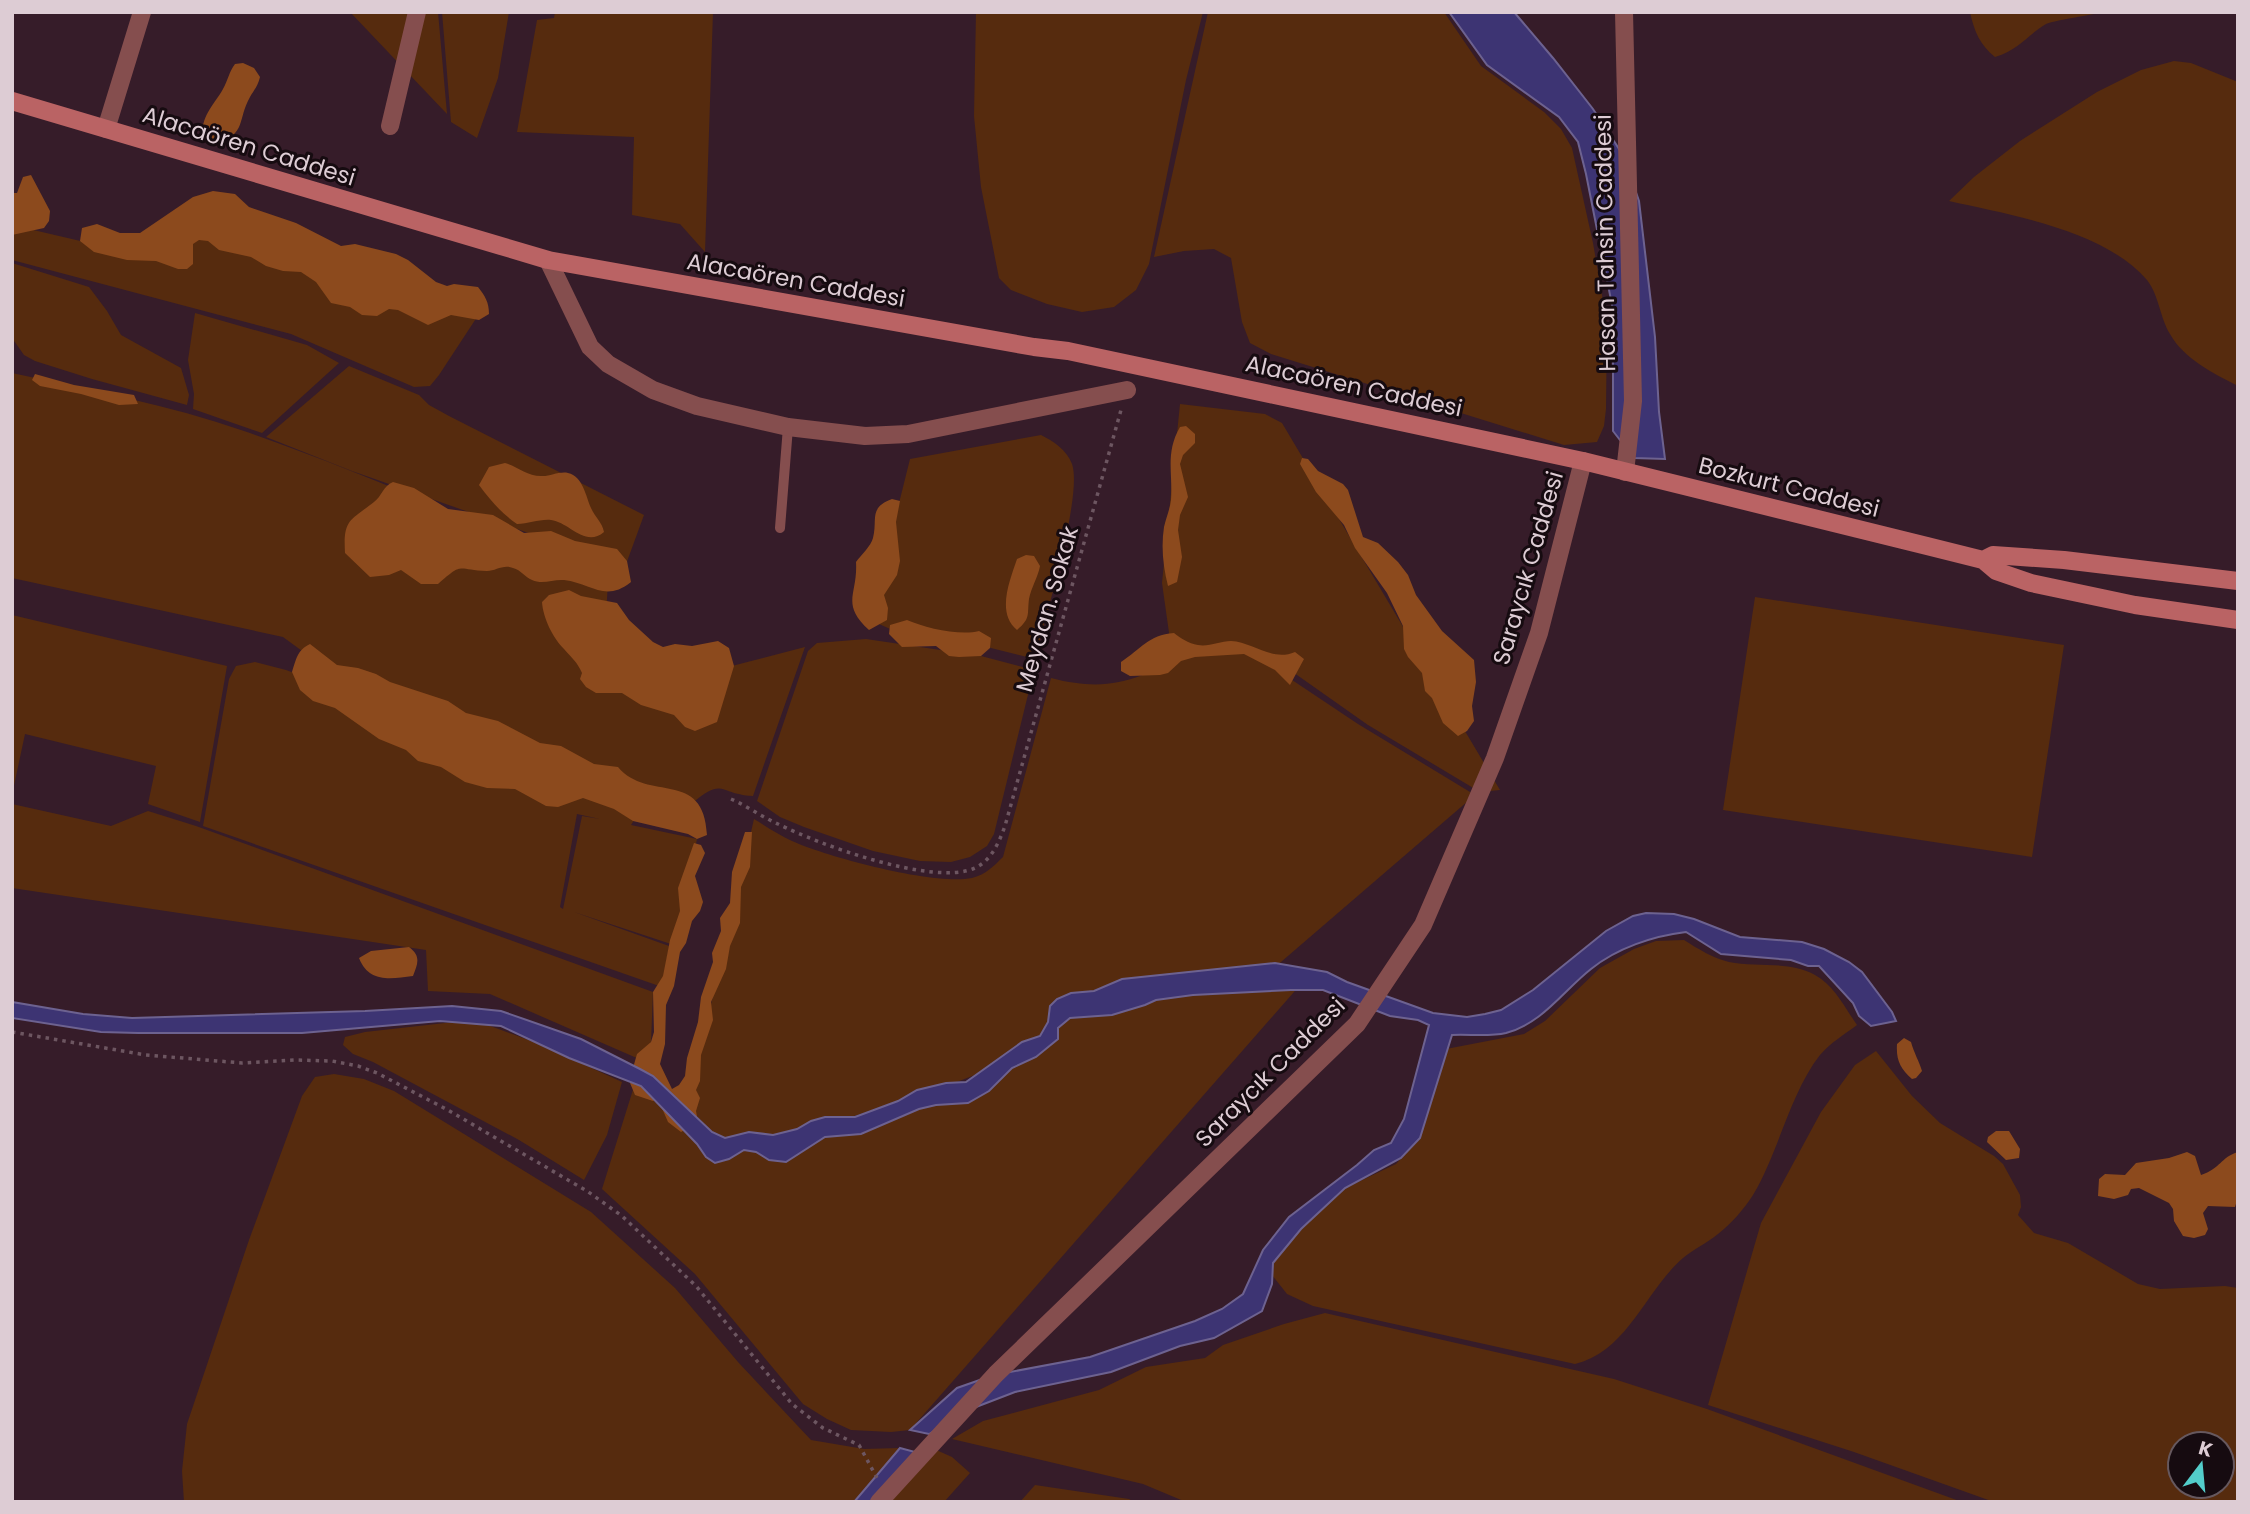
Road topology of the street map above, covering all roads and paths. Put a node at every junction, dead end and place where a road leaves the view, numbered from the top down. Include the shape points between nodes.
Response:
1 (142, 12) edge
2 (417, 12) edge
3 (1624, 12) edge
4 (12, 101) edge
5 (390, 126) dead end
6 (106, 129) junction
7 (548, 260) junction
8 (1127, 390) joint
9 (788, 427) junction
10 (1583, 461) junction
11 (1625, 472) junction
12 (780, 528) dead end
13 (1983, 560) junction
14 (2238, 581) edge
15 (2238, 620) edge
16 (731, 799) dead end
17 (12, 1032) edge
18 (882, 1499) edge

1 - 6 street
2 - 5 street
3 - 11 street, Hasan Tahsin Caddesi via 1633,401
4 - 6 street, Alacaören Caddesi
6 - 7 street, Alacaören Caddesi
7 - 9 street via 590,347 608,364 653,390 697,406
7 - 10 street, Alacaören Caddesi via 1068,351
8 - 9 street via 908,434 865,436
8 - 16 path, Meydan. Sokak via 1005,826 986,860 966,871 919,871 847,852 776,824
9 - 12 lane
10 - 11 street, Bozkurt Caddesi
10 - 18 street, Saraycık Caddesi via 1539,633 1495,758 1423,925 1357,1024 996,1374
11 - 13 street, Bozkurt Caddesi
13 - 14 street, Bozkurt Caddesi via 1993,555 2064,560
13 - 15 street, Bozkurt Caddesi via 1996,571 2031,583
17 - 18 path via 146,1055 242,1063 332,1061 377,1073 446,1109 622,1216 696,1286 792,1404 824,1429 859,1445

